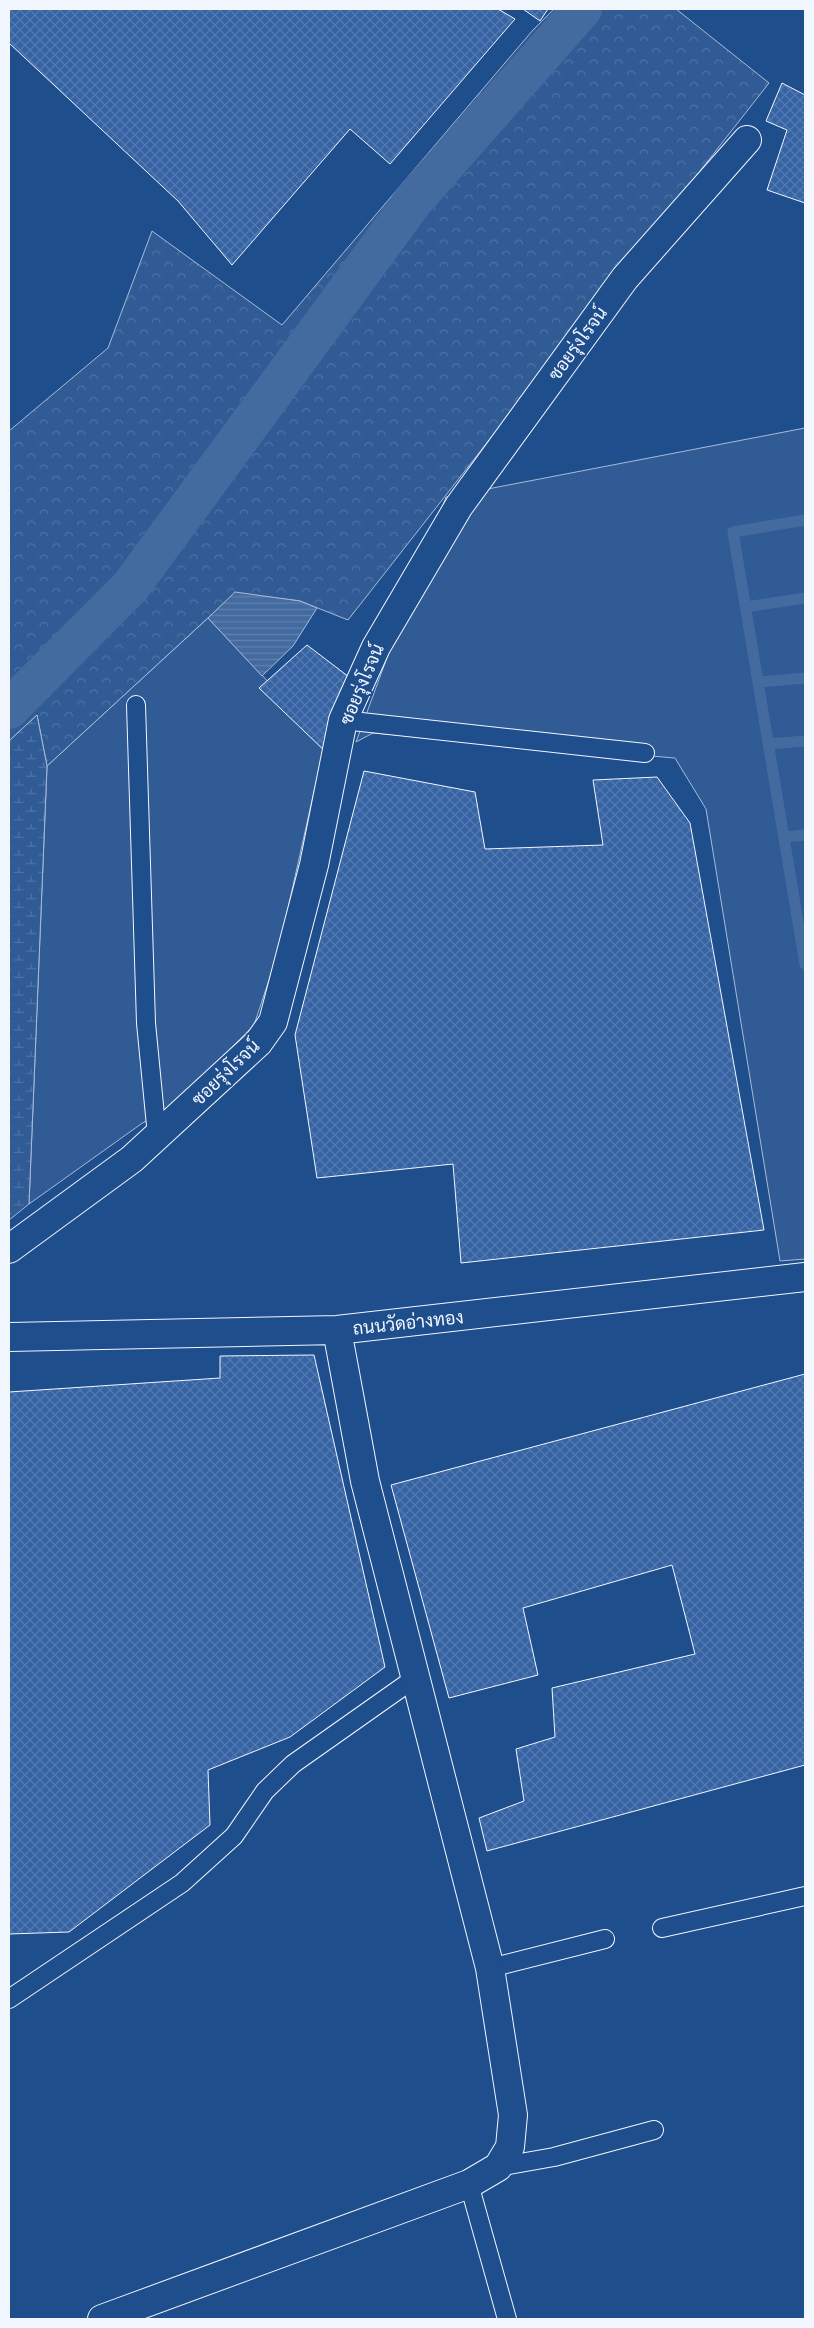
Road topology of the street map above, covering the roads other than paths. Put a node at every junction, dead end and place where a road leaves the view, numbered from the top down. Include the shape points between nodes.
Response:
1 (746, 140) dead end
2 (136, 705) dead end
3 (343, 720) junction
4 (645, 752) dead end
5 (157, 1136) junction
6 (9, 1249) edge
7 (805, 1277) edge
8 (337, 1330) junction
9 (9, 1337) edge
10 (415, 1678) junction
11 (805, 1896) edge
12 (662, 1928) dead end
13 (605, 1939) dead end
14 (490, 1968) junction
15 (9, 1999) edge
16 (654, 2130) dead end
17 (498, 2166) junction
18 (469, 2184) junction
19 (102, 2319) edge
20 (507, 2319) edge

1 - 3 street, ซอยรุ่งโรจน์ via 625,278 460,506 376,646
2 - 5 lane via 146,1023
3 - 4 lane
3 - 5 street, ซอยรุ่งโรจน์ via 314,865 273,1022 258,1043
5 - 6 street, ซอยรุ่งโรจน์ via 132,1160
7 - 8 street, ถนนวัดอ่างทอง
8 - 9 street, ถนนวัดอ่างทอง
8 - 10 street via 365,1481
10 - 14 street
10 - 15 lane via 293,1764 265,1791 234,1836 182,1882
11 - 12 lane
13 - 14 lane
14 - 17 street via 513,2115 510,2147
16 - 17 lane via 554,2157
17 - 18 street
18 - 19 street
18 - 20 lane

